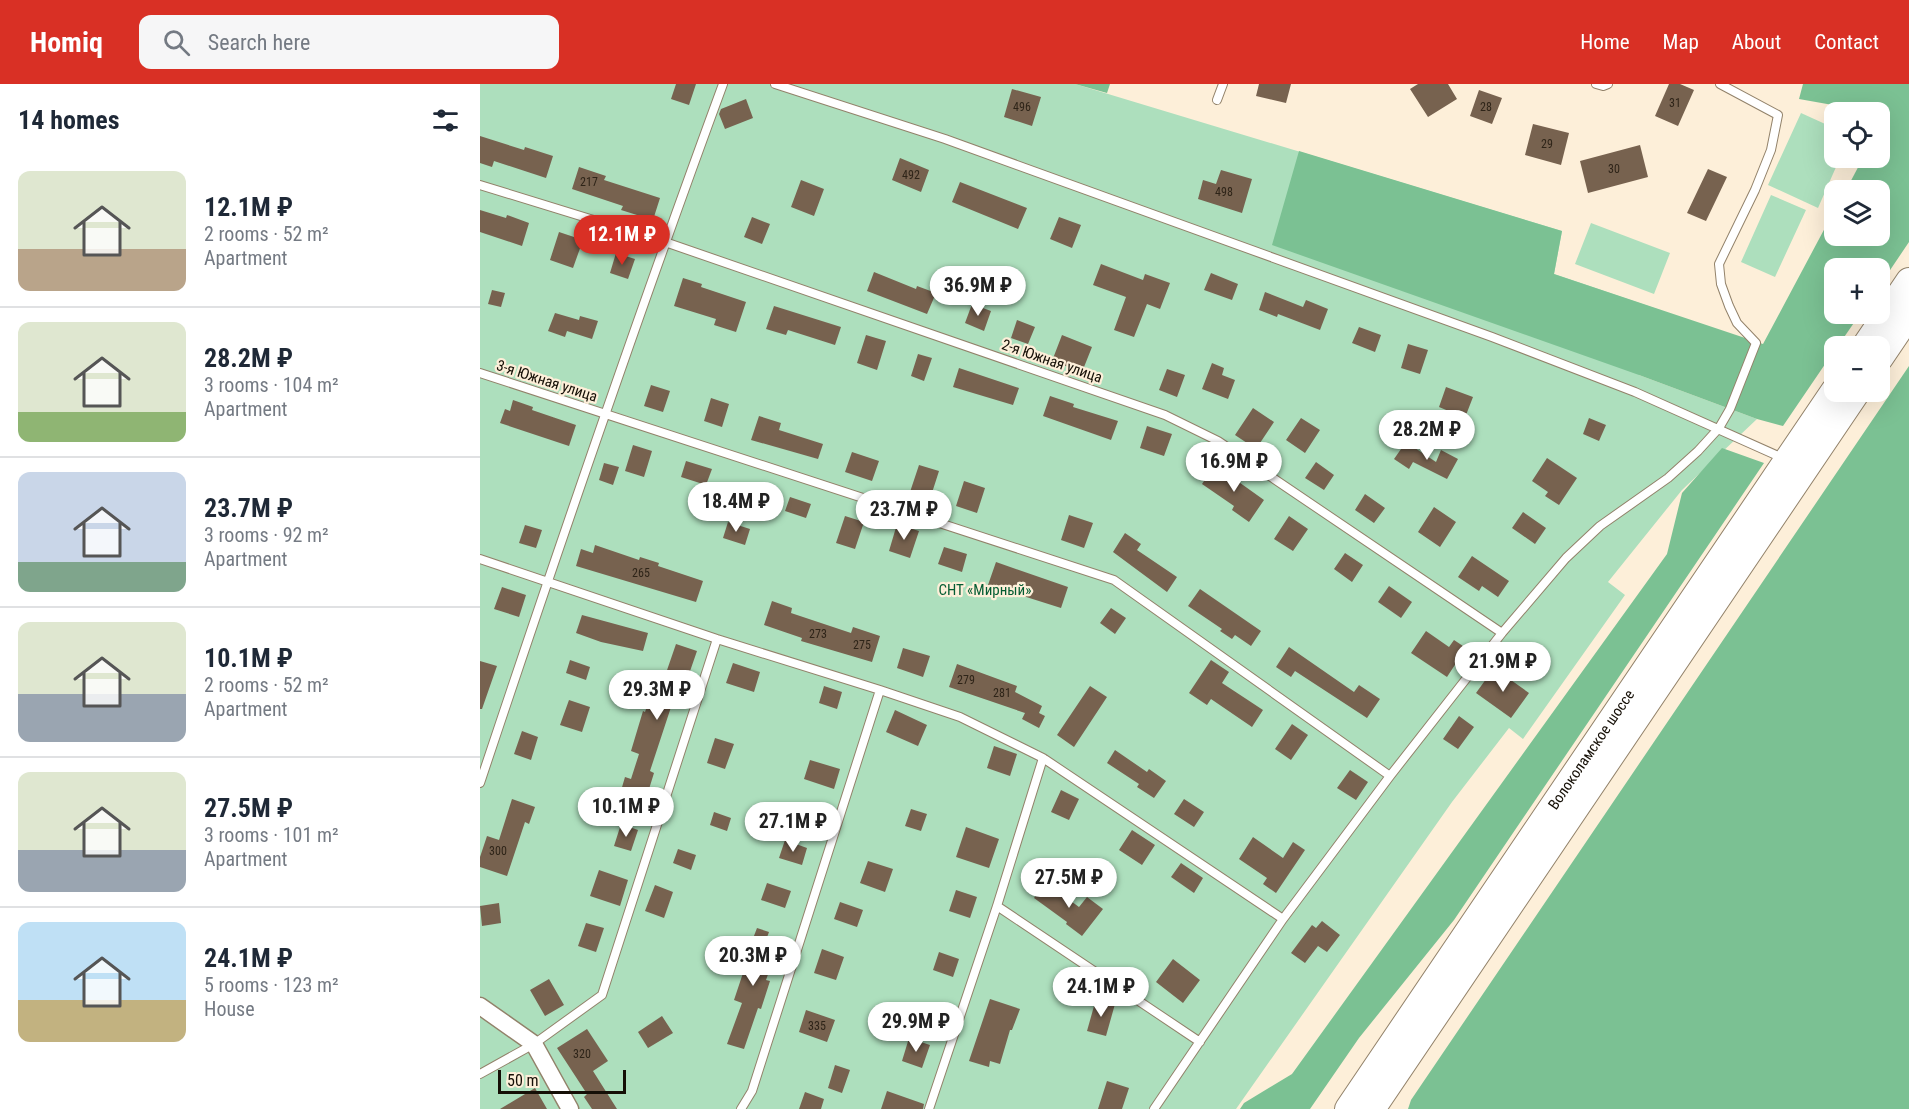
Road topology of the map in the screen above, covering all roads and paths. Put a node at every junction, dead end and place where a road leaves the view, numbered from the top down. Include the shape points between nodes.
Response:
1 (723, 84) edge
2 (775, 84) edge
3 (1223, 84) edge
4 (1596, 84) edge
5 (1608, 84) edge
6 (1720, 84) edge
7 (1217, 100) dead end
8 (480, 185) edge
9 (665, 242) junction
10 (1909, 281) edge
11 (1909, 315) edge
12 (1871, 336) edge
13 (1890, 343) edge
14 (480, 374) edge
15 (1828, 402) edge
16 (1849, 402) edge
17 (605, 414) junction
18 (1719, 428) junction
19 (1795, 466) junction
20 (480, 559) edge
21 (547, 581) junction
22 (1502, 633) junction
23 (717, 639) junction
24 (880, 690) junction
25 (1042, 758) junction
26 (1390, 776) junction
27 (480, 783) edge
28 (997, 906) junction
29 (1283, 919) junction
30 (480, 1006) edge
31 (1200, 1042) junction
32 (534, 1044) junction
33 (1400, 1069) junction
34 (480, 1074) edge
35 (570, 1109) edge
36 (741, 1109) edge
37 (929, 1109) edge
38 (1154, 1109) edge
39 (1348, 1109) edge
40 (1372, 1109) edge
41 (1389, 1109) edge

1 - 9 lane
2 - 18 lane via 956,143 1481,333
3 - 7 lane
4 - 5 lane
6 - 18 lane via 1778,114 1771,150 1719,264 1728,306 1737,323 1756,343
8 - 9 lane, 2-я Южная улица
9 - 17 lane
9 - 22 lane, 2-я Южная улица via 1165,415 1218,441
10 - 12 main road
11 - 13 main road
14 - 17 lane, 3-я Южная улица
15 - 19 main road, Волоколамское шоссе
16 - 19 main road, Волоколамское шоссе
17 - 21 lane
17 - 26 lane, 3-я Южная улица via 1114,580
18 - 19 lane
18 - 22 lane via 1668,478 1600,525 1566,558
19 - 33 main road, Волоколамское шоссе
19 - 39 main road, Волоколамское шоссе
20 - 21 lane
21 - 23 lane
21 - 27 lane
22 - 26 lane
23 - 24 lane
23 - 32 lane via 602,995
24 - 25 lane via 960,717
24 - 36 lane via 752,1091
25 - 28 lane
25 - 29 lane
26 - 29 lane
28 - 31 lane
28 - 37 lane
29 - 31 lane
30 - 32 street
31 - 38 lane
32 - 34 lane
32 - 35 street
33 - 40 main road, Волоколамское шоссе
33 - 41 street

